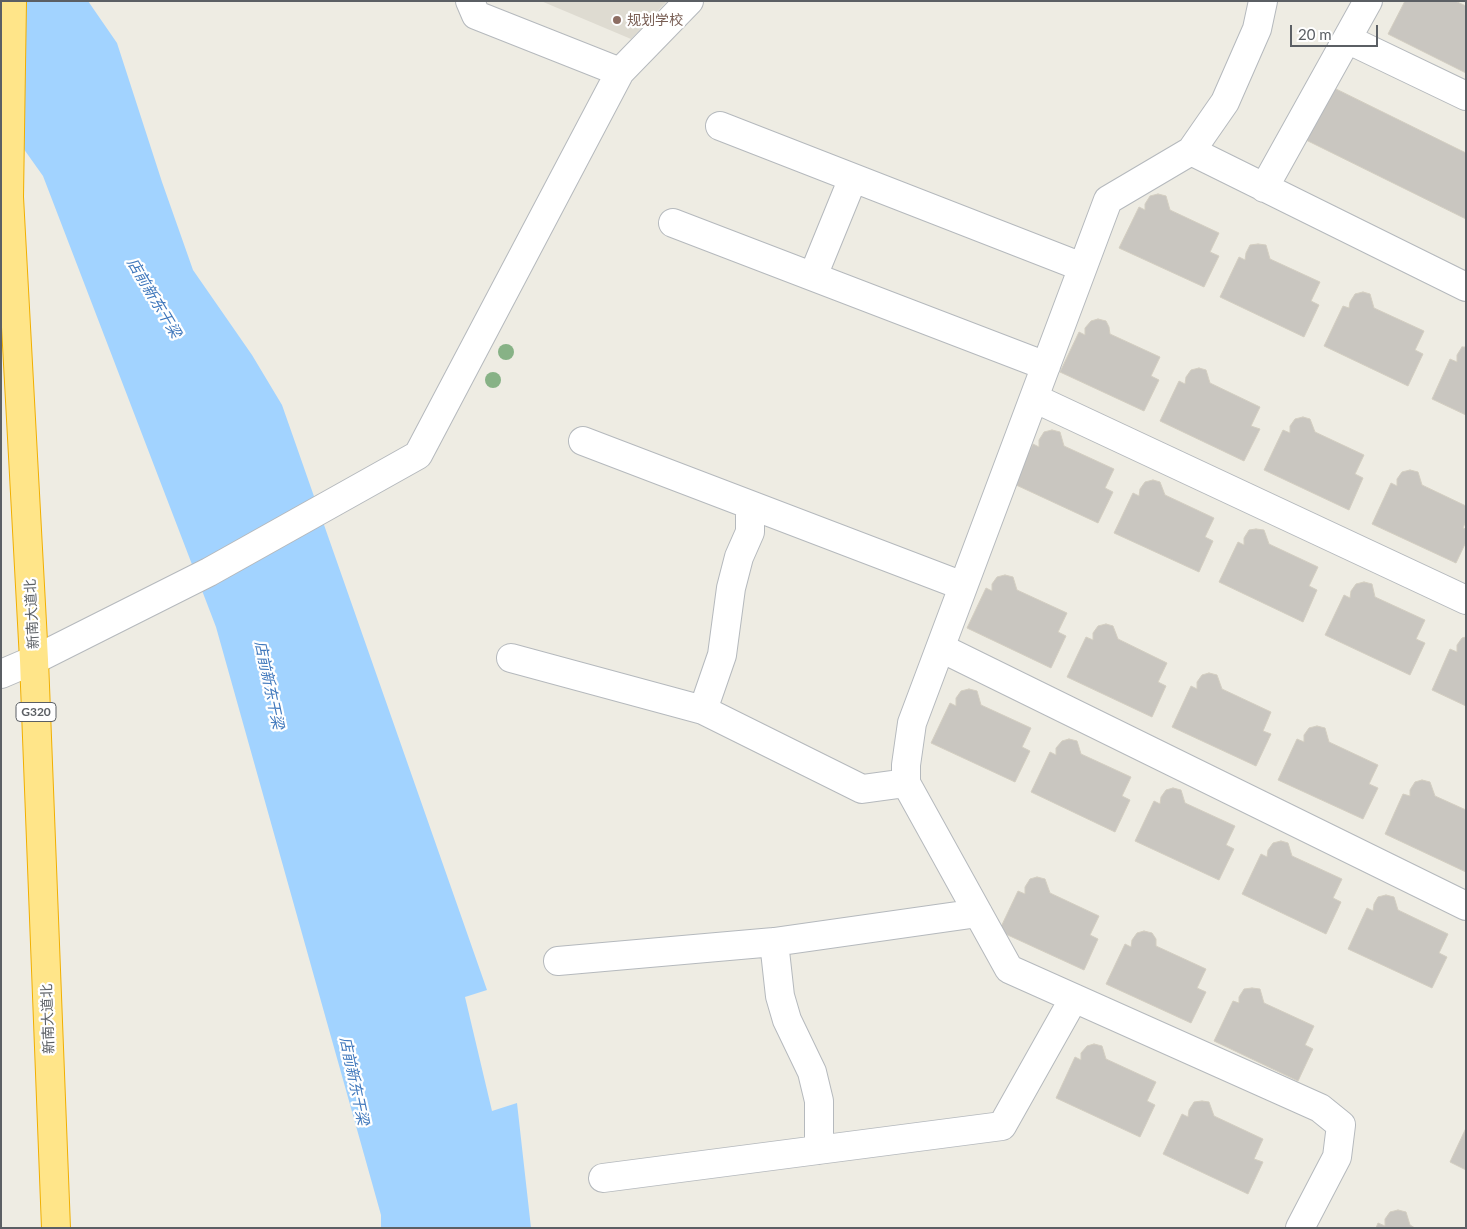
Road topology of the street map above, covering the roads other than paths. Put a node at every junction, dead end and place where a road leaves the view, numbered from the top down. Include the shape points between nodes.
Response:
1 (12, 1) edge
2 (470, 1) edge
3 (688, 1) edge
4 (1263, 1) edge
5 (1368, 1) edge
6 (1347, 39) junction
7 (620, 72) junction
8 (1466, 96) edge
9 (720, 126) dead end
10 (1190, 151) junction
11 (853, 178) junction
12 (1264, 188) junction
13 (673, 222) dead end
14 (1082, 268) junction
15 (813, 276) junction
16 (1466, 287) edge
17 (1046, 366) junction
18 (1034, 398) junction
19 (583, 441) dead end
20 (750, 505) junction
21 (963, 586) junction
22 (1466, 600) edge
23 (940, 648) junction
24 (511, 658) dead end
25 (34, 660) junction
26 (1, 674) edge
27 (702, 710) junction
28 (906, 783) junction
29 (1466, 906) edge
30 (978, 913) junction
31 (774, 942) junction
32 (558, 961) dead end
33 (1074, 998) junction
34 (818, 1150) junction
35 (603, 1178) dead end
36 (56, 1228) edge
37 (1300, 1228) edge

1 - 25 highway, 新南大道北 / G320 via 9,197
2 - 7 street via 476,15
3 - 7 street
4 - 10 street via 1257,29 1226,102
5 - 6 street
6 - 8 street
6 - 12 street
7 - 25 street via 418,455 209,572
9 - 11 street
10 - 12 street
10 - 14 street via 1108,200
11 - 14 street
11 - 15 street
12 - 16 street
13 - 15 street
14 - 17 street
15 - 17 street
17 - 18 street
18 - 21 street
18 - 22 street
19 - 20 street
20 - 21 street
20 - 27 street via 750,532 731,588 722,655
21 - 23 street
23 - 28 street via 912,723
23 - 29 street
24 - 27 street
25 - 26 street
25 - 36 highway, 新南大道北 / G320
27 - 28 street via 862,789
28 - 30 street
30 - 31 street
30 - 33 street via 1010,969
31 - 32 street
31 - 34 street via 784,1012 812,1072 819,1102
33 - 34 street via 1002,1126
33 - 37 street via 1320,1108 1341,1125 1337,1157
34 - 35 street

